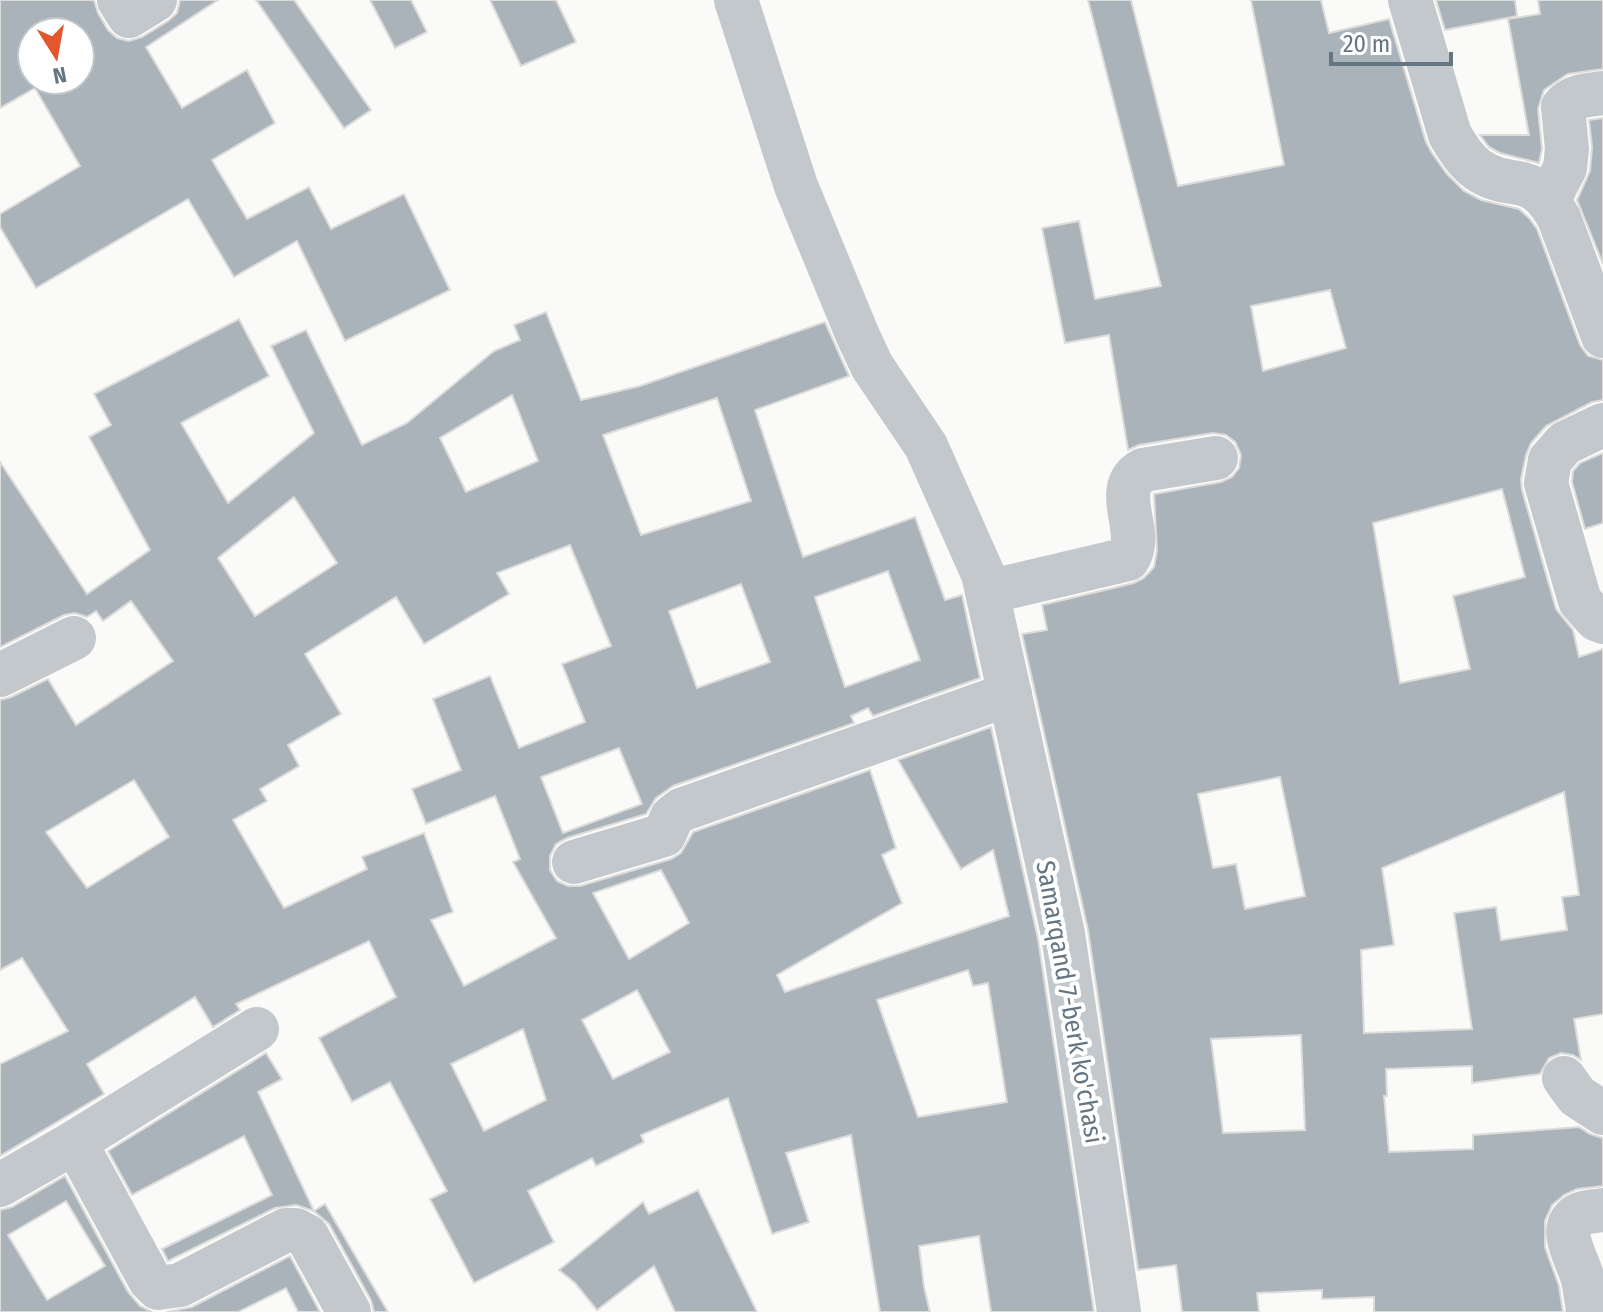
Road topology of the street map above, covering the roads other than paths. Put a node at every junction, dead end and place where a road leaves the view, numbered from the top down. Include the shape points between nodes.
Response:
1 (119, 0) edge
2 (155, 0) edge
3 (736, 0) edge
4 (1410, 0) edge
5 (1603, 93) edge
6 (1549, 199) junction
7 (1603, 336) edge
8 (1603, 425) edge
9 (1216, 458) dead end
10 (985, 583) junction
11 (1603, 622) edge
12 (74, 638) dead end
13 (0, 675) edge
14 (1010, 694) junction
15 (574, 862) dead end
16 (257, 1029) dead end
17 (1564, 1078) dead end
18 (1603, 1113) edge
19 (75, 1142) junction
20 (0, 1185) edge
21 (1603, 1210) edge
22 (349, 1312) edge
23 (1119, 1312) edge
24 (1588, 1312) edge

1 - 2 street via 129,16
3 - 10 street, Samarqand 7-berk ko'chasi via 796,186 858,336 926,446
4 - 6 street via 1450,135 1462,154 1480,171 1532,185
5 - 6 street via 1576,97 1563,107 1565,168
6 - 7 street
8 - 11 street via 1565,443 1550,460 1546,483 1580,601
9 - 10 street via 1135,475 1128,493 1134,542 1128,559
10 - 14 street, Samarqand 7-berk ko'chasi
12 - 13 street
14 - 15 street via 681,810 664,835
14 - 23 street, Samarqand 7-berk ko'chasi via 1063,934
16 - 19 street
17 - 18 street via 1577,1096
19 - 20 street
19 - 22 street via 158,1288 180,1285 286,1230 296,1230 307,1236
21 - 24 street via 1582,1213 1569,1226

